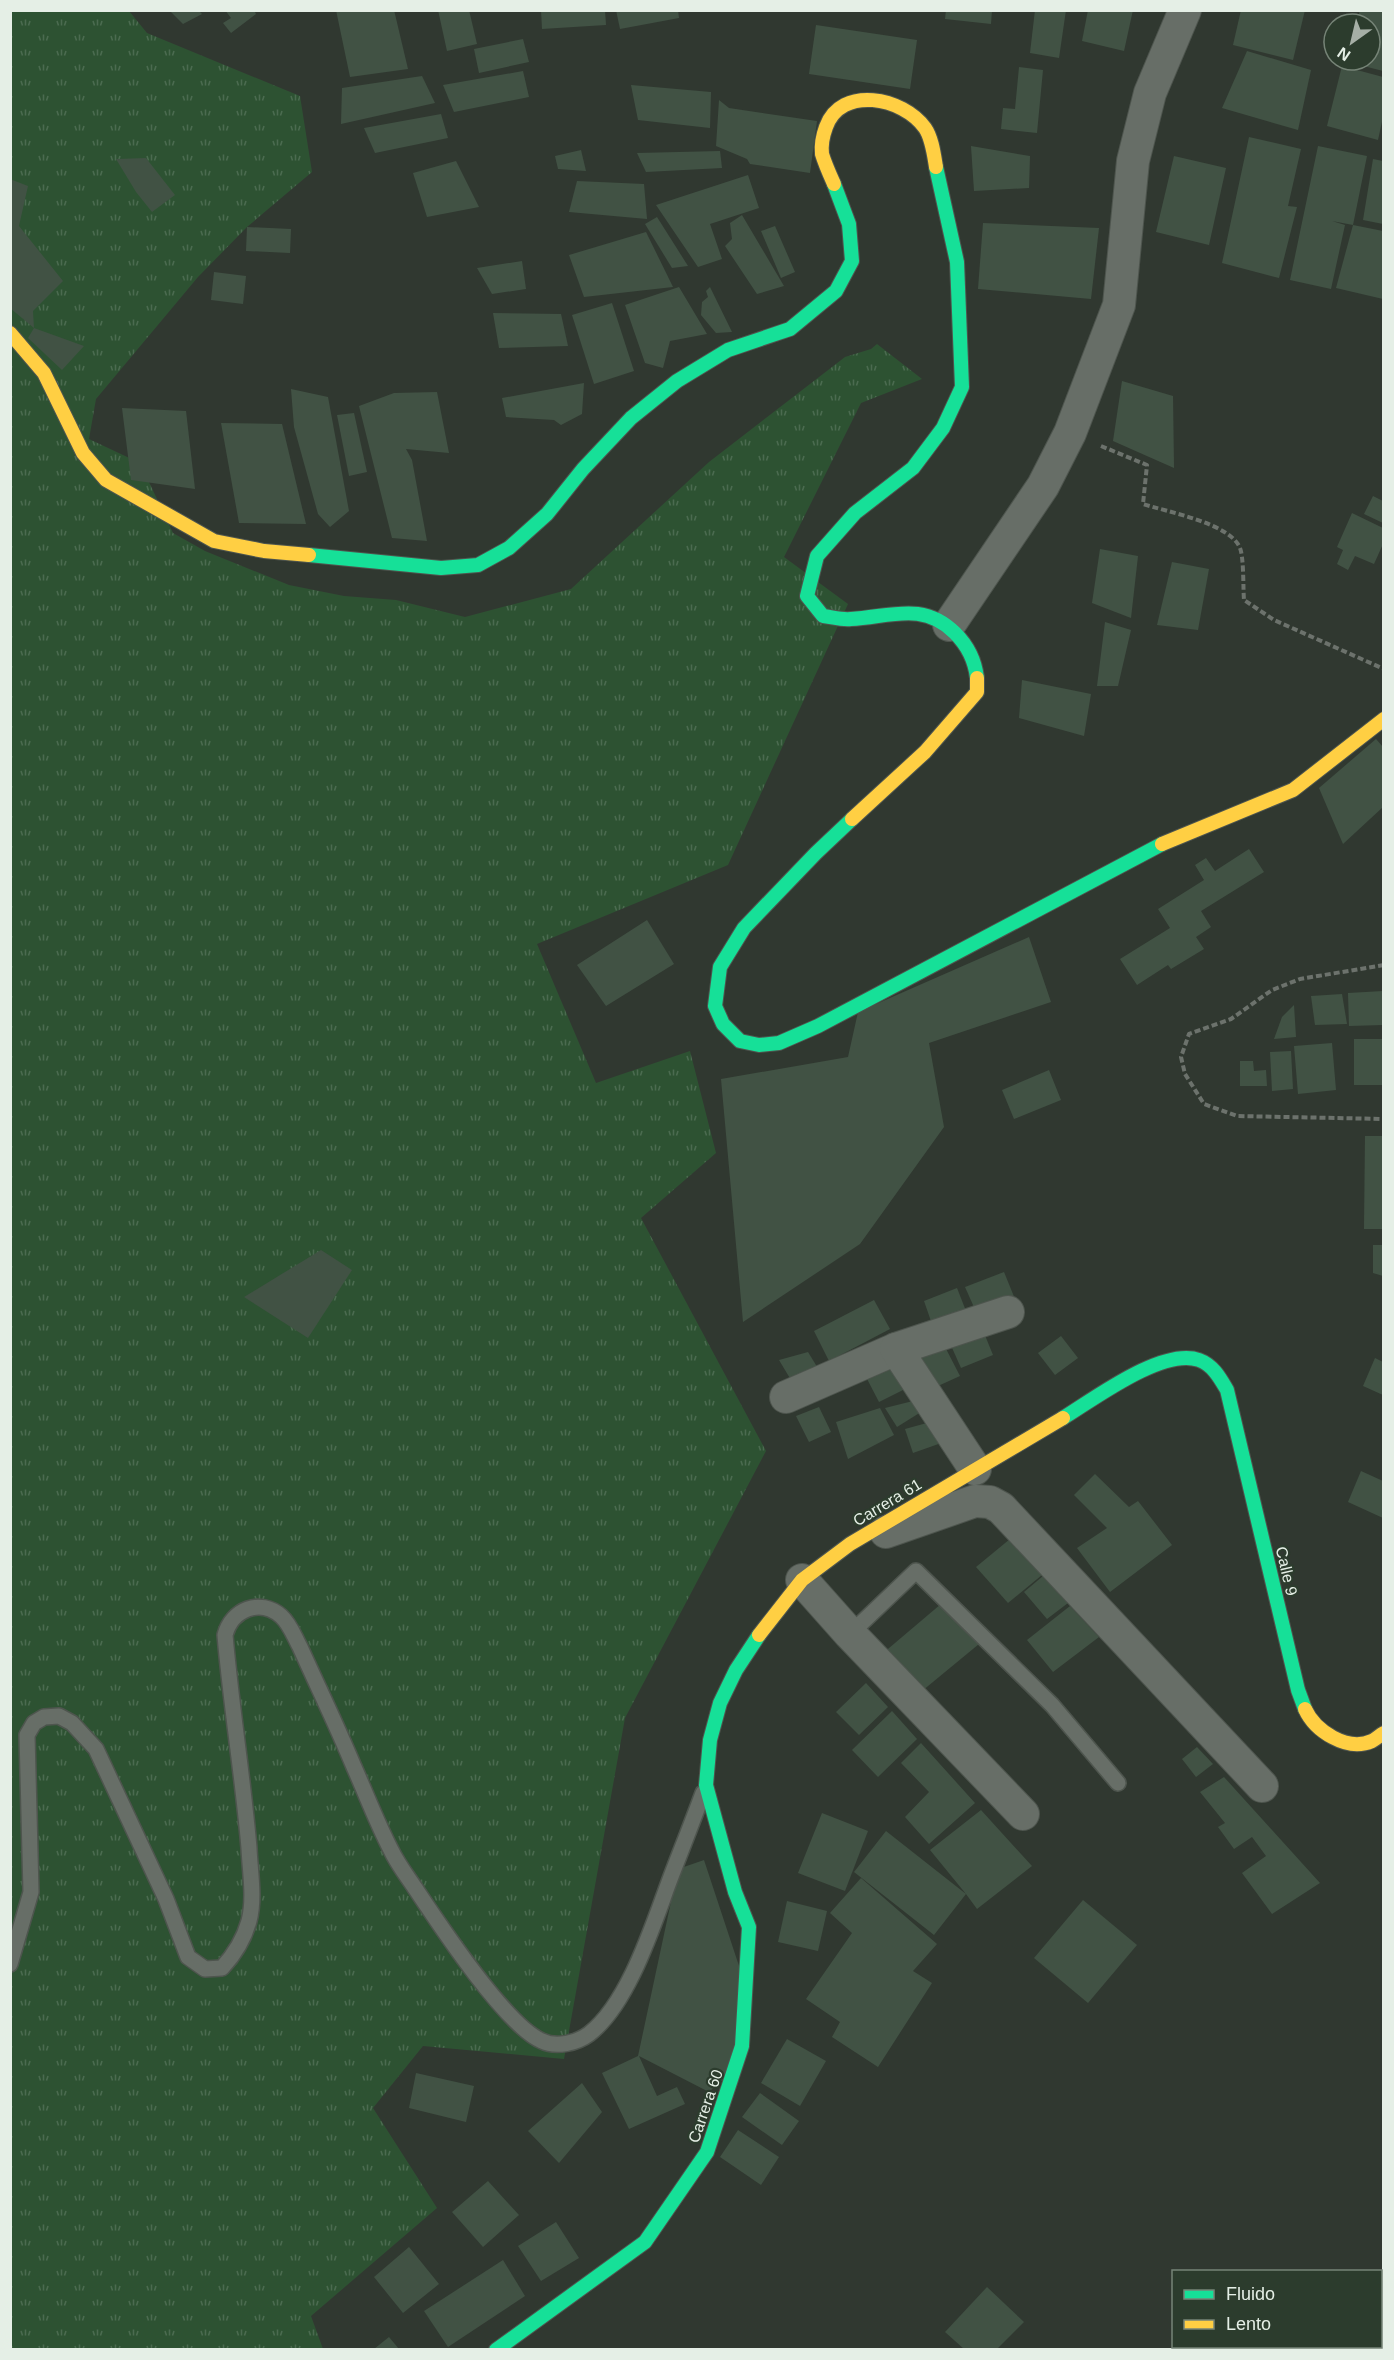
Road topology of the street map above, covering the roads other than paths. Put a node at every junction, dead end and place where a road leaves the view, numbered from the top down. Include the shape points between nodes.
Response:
1 (1185, 10) edge
2 (10, 333) edge
3 (949, 625) junction
4 (1383, 719) edge
5 (1008, 1312) dead end
6 (896, 1349) junction
7 (1198, 1360) joint
8 (786, 1397) dead end
9 (975, 1469) junction
10 (850, 1544) junction
11 (802, 1581) junction
12 (850, 1634) junction
13 (1383, 1733) edge
14 (1118, 1783) dead end
15 (706, 1785) junction
16 (1262, 1786) dead end
17 (1023, 1815) dead end
18 (10, 1964) edge
19 (496, 2349) edge

1 - 3 street via 1150,93 1133,161 1119,304 1070,434 1043,486
2 - 3 street via 44,373 83,453 106,480 214,541 264,551 387,564 441,568 478,565 509,548 547,514 631,418 677,381 728,350 790,329 836,291 852,261 849,225 822,153 823,135 836,110 845,104 886,102 907,111 925,128 931,143 957,262 962,387 943,428 914,468 855,513 818,556 807,596 823,616 850,619 924,612
3 - 4 street via 976,662 977,692 925,752 816,853 729,948 720,967 715,1006 723,1023 740,1041 759,1046 779,1043 818,1026 1152,848 1293,790
5 - 6 street
6 - 8 street
6 - 9 street
7 - 9 street, Carrera 61 via 1175,1357 1150,1366
7 - 13 street, Calle 9 via 1213,1369 1227,1390 1298,1690 1309,1717 1333,1737 1345,1741 1371,1741
9 - 10 street, Carrera 61
10 - 11 street, Carrera 61
10 - 16 street via 975,1501 1001,1508
11 - 12 street
11 - 15 street, Carrera 61 via 759,1635 720,1702 710,1740
12 - 14 lane via 916,1571 1052,1705
12 - 17 street
15 - 18 lane via 645,1947 617,2001 580,2039 542,2042 524,2030 500,2003 391,1852 290,1626 272,1610 258,1606 244,1609 228,1624 225,1635 252,1890 249,1921 236,1953 222,1968 205,1970 188,1957 166,1899 96,1749 72,1723 52,1716 34,1723 27,1735 31,1892
15 - 19 street, Carrera 60 via 735,1892 749,1927 742,2046 707,2152 645,2242

